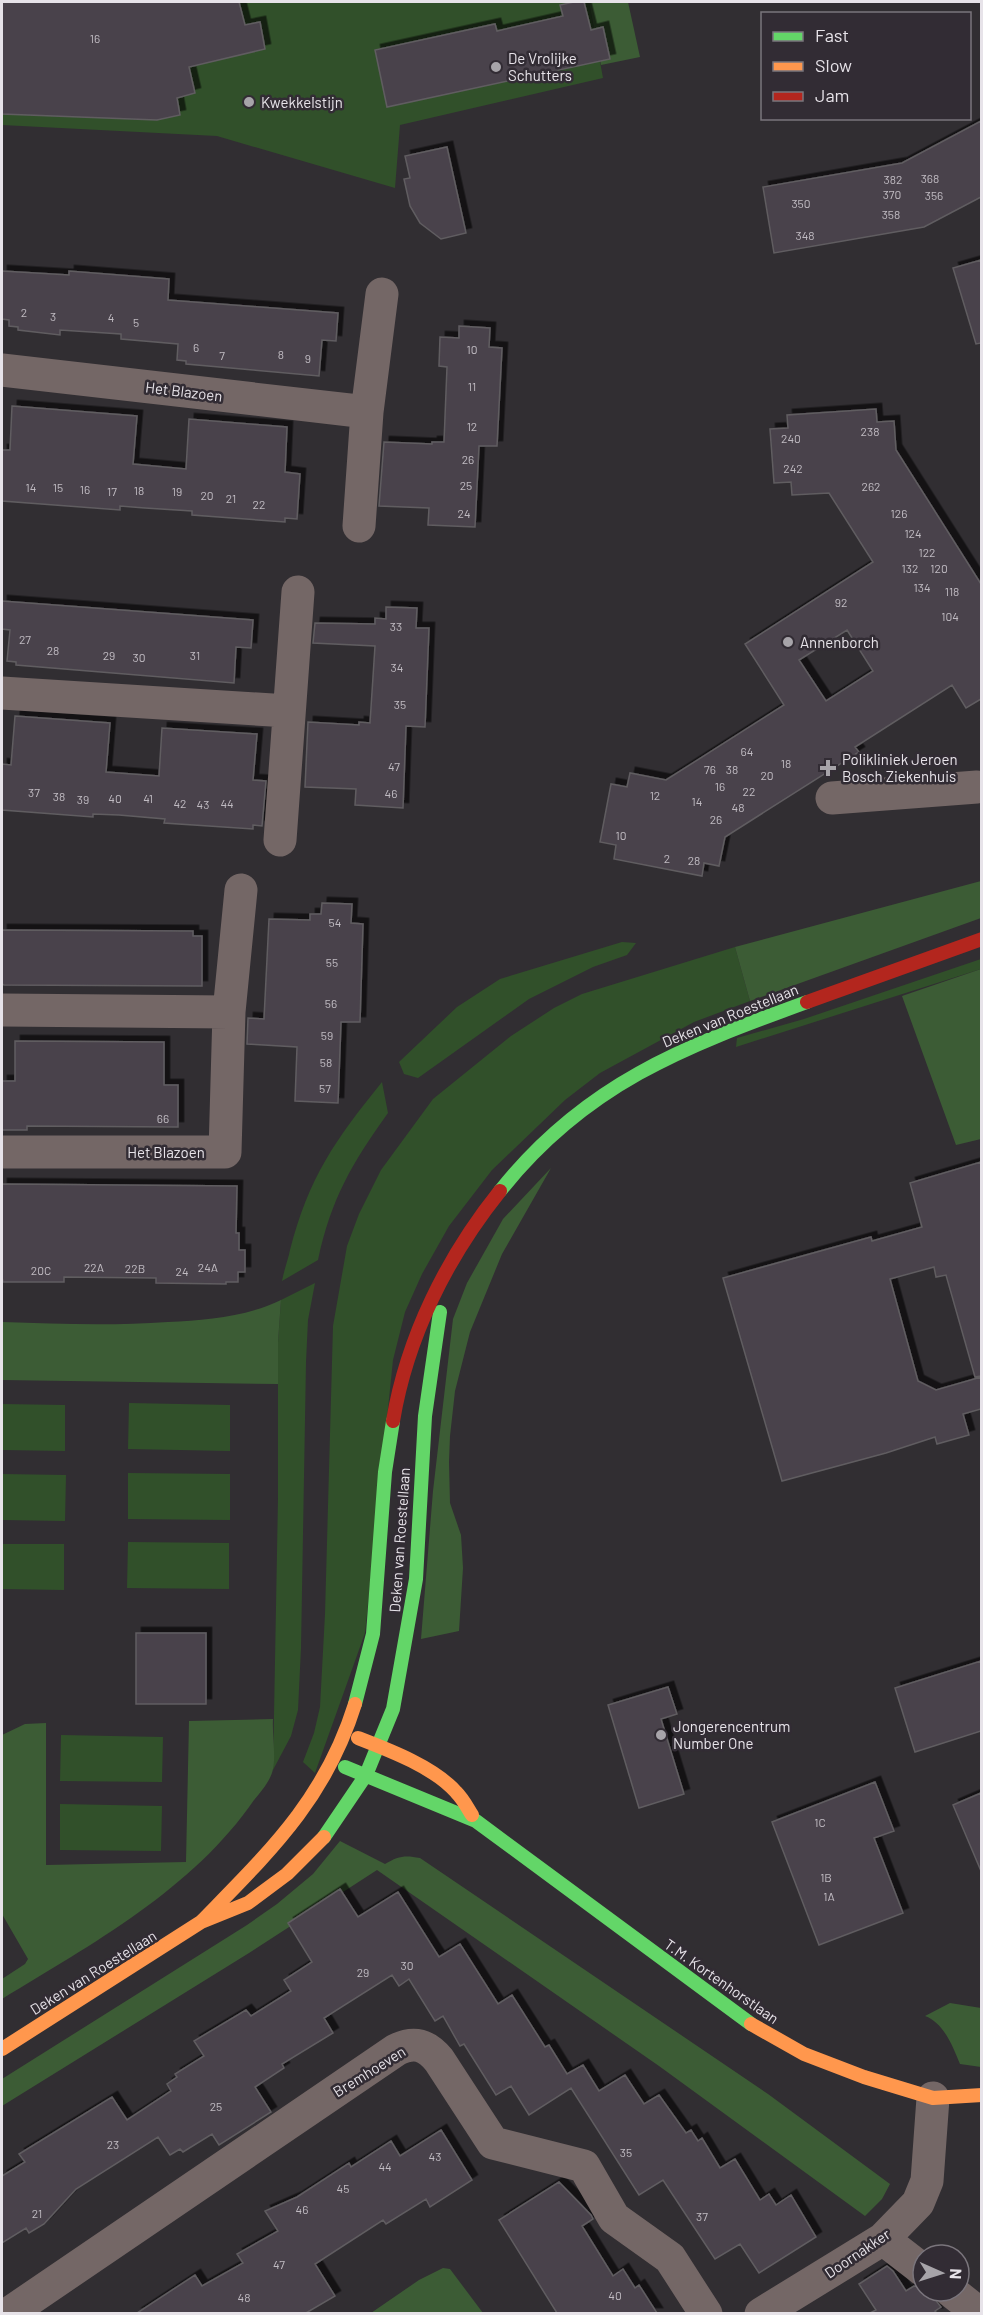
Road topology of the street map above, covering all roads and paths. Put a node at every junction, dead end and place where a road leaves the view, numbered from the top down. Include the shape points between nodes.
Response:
1 (382, 294) dead end
2 (2, 370) edge
3 (367, 412) junction
4 (359, 526) dead end
5 (298, 592) dead end
6 (2, 693) edge
7 (288, 711) junction
8 (980, 787) edge
9 (832, 798) dead end
10 (280, 840) dead end
11 (241, 890) dead end
12 (981, 939) edge
13 (2, 1010) edge
14 (229, 1012) junction
15 (2, 1152) edge
16 (455, 1258) junction
17 (345, 1732) junction
18 (379, 1746) junction
19 (332, 1762) junction
20 (366, 1775) junction
21 (476, 1821) junction
22 (201, 1923) junction
23 (2, 2049) edge
24 (981, 2095) edge
25 (933, 2098) junction
26 (883, 2239) junction
27 (911, 2261) edge
28 (966, 2303) edge
29 (8, 2313) edge
30 (706, 2313) edge
31 (761, 2313) edge
32 (978, 2313) edge

1 - 3 street
2 - 3 street, Het Blazoen
3 - 4 street
5 - 7 street
6 - 7 street
7 - 10 street
8 - 9 street
11 - 14 street, Het Blazoen
12 - 16 main road, Deken van Roestellaan via 708,1039 640,1071 592,1101 528,1158 486,1209
13 - 14 street
14 - 15 street, Het Blazoen via 225,1152
16 - 17 main road, Deken van Roestellaan via 427,1308 406,1361 387,1455 373,1633
16 - 18 main road, Deken van Roestellaan via 431,1366 409,1625 393,1709
17 - 18 main road, T.M. Kortenhorstlaan
17 - 19 main road, Deken van Roestellaan
18 - 20 main road, Deken van Roestellaan
18 - 21 main road, T.M. Kortenhorstlaan via 455,1790
19 - 20 main road, T.M. Kortenhorstlaan
19 - 22 main road, Deken van Roestellaan via 268,1853
20 - 21 main road, T.M. Kortenhorstlaan
20 - 22 main road, Deken van Roestellaan via 321,1842 287,1874 248,1903
21 - 25 main road, T.M. Kortenhorstlaan via 751,2024 804,2054
22 - 23 main road, Deken van Roestellaan
24 - 25 main road, T.M. Kortenhorstlaan
25 - 26 street, Doornakker via 927,2181 918,2203
26 - 27 street
26 - 31 street, Doornakker
28 - 32 street
29 - 30 street, Bremhoeven via 396,2050 418,2044 430,2049 439,2060 493,2143 584,2166 614,2218 670,2258

